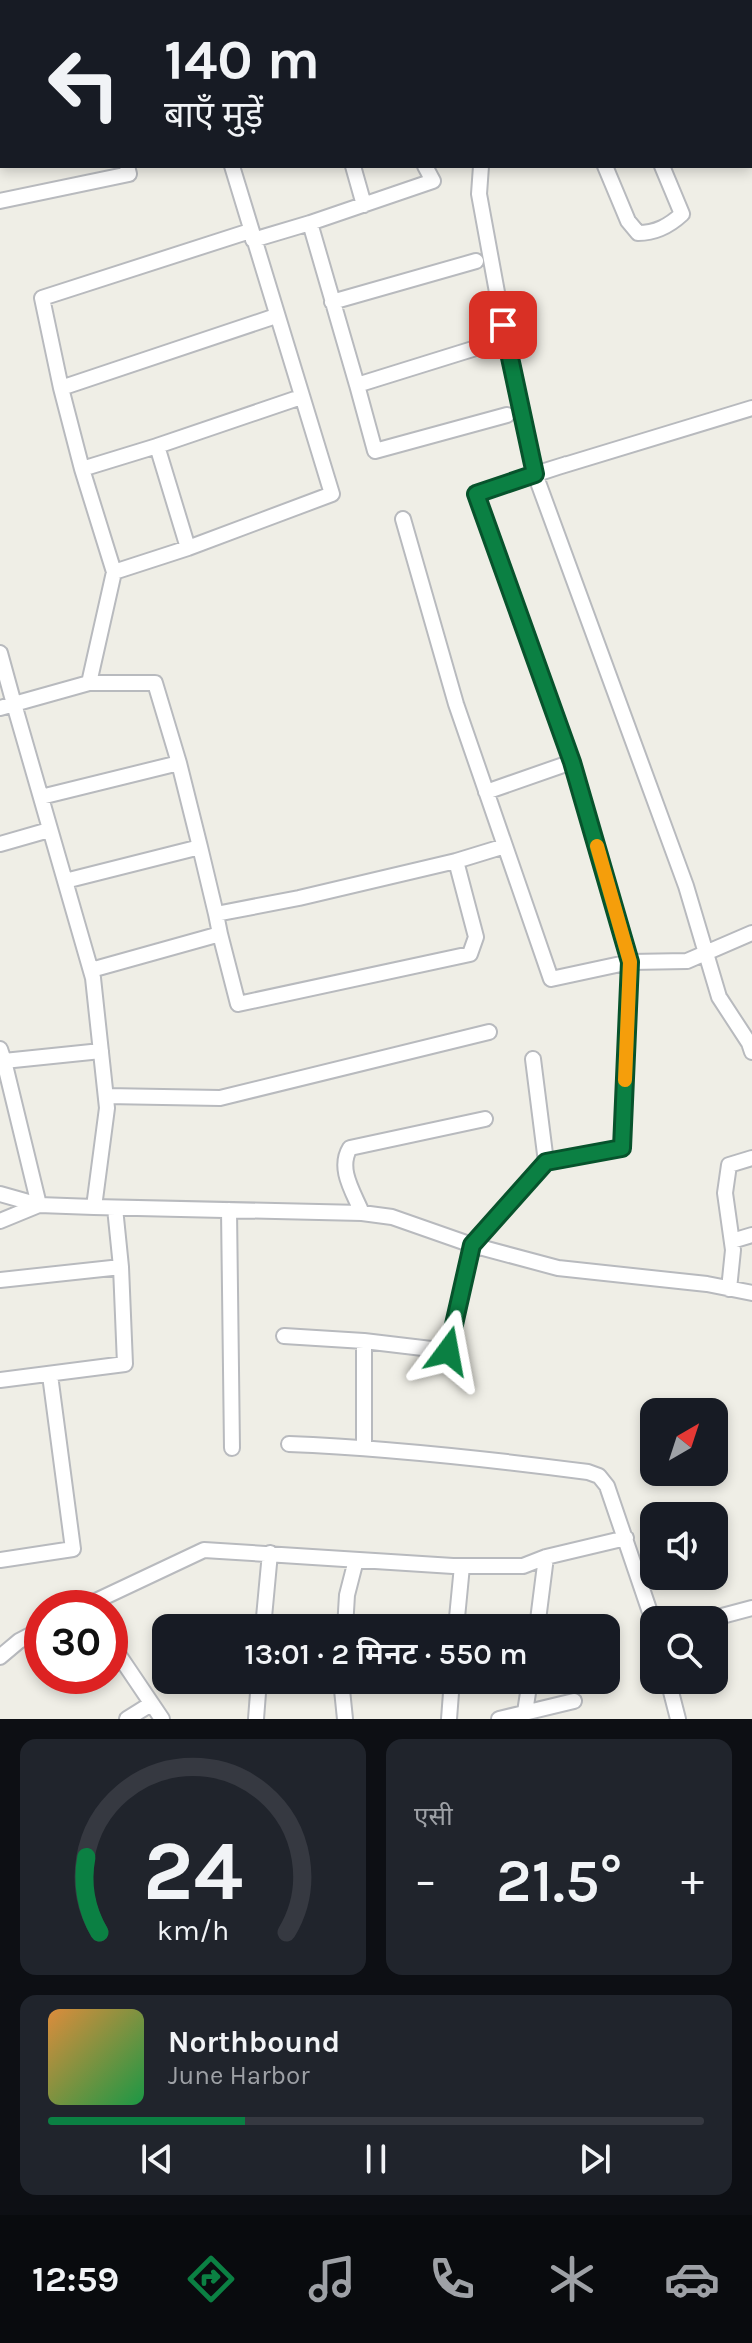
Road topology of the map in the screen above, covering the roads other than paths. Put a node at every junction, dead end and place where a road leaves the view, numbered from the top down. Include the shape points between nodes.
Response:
1 (128, 168) edge
2 (233, 168) edge
3 (354, 168) edge
4 (426, 168) edge
5 (481, 168) edge
6 (606, 168) edge
7 (663, 168) edge
8 (0, 201) edge
9 (364, 205) junction
10 (310, 223) junction
11 (251, 235) junction
12 (476, 261) dead end
13 (332, 302) junction
14 (276, 316) junction
15 (492, 343) dead end
16 (357, 385) junction
17 (61, 388) junction
18 (301, 397) junction
19 (752, 408) edge
20 (507, 415) dead end
21 (157, 446) junction
22 (82, 469) junction
23 (535, 474) junction
24 (403, 519) dead end
25 (188, 548) junction
26 (114, 572) junction
27 (0, 653) edge
28 (89, 683) junction
29 (7, 706) edge
30 (572, 762) junction
31 (179, 763) junction
32 (486, 792) junction
33 (41, 797) junction
34 (49, 830) junction
35 (0, 844) edge
36 (505, 846) junction
37 (200, 847) junction
38 (456, 861) junction
39 (65, 881) junction
40 (216, 914) junction
41 (752, 933) edge
42 (220, 934) junction
43 (706, 952) junction
44 (630, 962) junction
45 (91, 970) junction
46 (489, 1032) dead end
47 (101, 1051) junction
48 (752, 1052) edge
49 (2, 1055) edge
50 (533, 1059) dead end
51 (4, 1080) edge
52 (106, 1096) junction
53 (485, 1119) dead end
54 (752, 1158) edge
55 (546, 1162) junction
56 (0, 1194) edge
57 (39, 1205) junction
58 (94, 1207) junction
59 (115, 1208) junction
60 (229, 1210) junction
61 (362, 1213) junction
62 (0, 1221) edge
63 (752, 1235) edge
64 (732, 1241) junction
65 (472, 1245) junction
66 (121, 1267) junction
67 (0, 1280) edge
68 (729, 1289) junction
69 (752, 1293) edge
70 (284, 1336) dead end
71 (364, 1341) junction
72 (50, 1375) junction
73 (0, 1380) edge
74 (289, 1444) dead end
75 (364, 1447) junction
76 (232, 1448) dead end
77 (626, 1538) junction
78 (270, 1553) junction
79 (546, 1557) junction
80 (0, 1560) edge
81 (356, 1560) junction
82 (462, 1566) junction
83 (120, 1590) edge
84 (648, 1606) edge
85 (752, 1608) edge
86 (264, 1614) edge
87 (346, 1614) edge
88 (457, 1614) edge
89 (539, 1614) edge
90 (728, 1614) edge
91 (24, 1638) edge
92 (0, 1657) edge
93 (128, 1669) edge
94 (258, 1694) edge
95 (342, 1694) edge
96 (451, 1694) edge
97 (528, 1694) edge
98 (672, 1694) edge
99 (574, 1701) dead end
100 (151, 1704) junction
101 (525, 1712) junction
102 (127, 1719) edge
103 (162, 1719) edge
104 (256, 1719) edge
105 (345, 1719) edge
106 (449, 1719) edge
107 (499, 1719) edge
108 (678, 1719) edge

1 - 8 street via 129,174
2 - 11 street
3 - 9 street
4 - 9 street via 433,181
5 - 23 street via 479,194
6 - 7 street via 628,221 638,233 646,233 668,227 682,214
9 - 10 street
10 - 11 street
10 - 13 street
11 - 14 street
11 - 17 street via 42,298
12 - 13 street
13 - 16 street
14 - 17 street
14 - 18 street
15 - 16 street
16 - 20 street via 375,451
17 - 22 street
18 - 21 street
18 - 25 street via 332,494
19 - 23 street
21 - 22 street
21 - 25 street
22 - 26 street
23 - 30 street via 476,494
23 - 43 street
24 - 32 street
25 - 26 street
26 - 28 street
27 - 29 street
28 - 29 street
28 - 31 street via 155,683
29 - 33 street
30 - 32 street
30 - 44 street
31 - 33 street
31 - 37 street
32 - 36 street
33 - 34 street
34 - 35 street
34 - 39 street
36 - 38 street
36 - 44 street via 551,979
37 - 39 street
37 - 40 street
38 - 40 street
38 - 42 street via 476,937 470,954 238,1004
39 - 45 street
40 - 42 street
41 - 43 street
42 - 45 street
43 - 44 street via 687,961
43 - 48 street via 719,997
44 - 55 street via 622,1148
45 - 47 street
46 - 52 street via 220,1098
47 - 49 street
47 - 52 street
49 - 51 street
50 - 55 street
51 - 57 street
52 - 58 street
53 - 61 street via 350,1148 344,1170
54 - 64 street via 729,1165 725,1193
55 - 65 street
56 - 57 street
57 - 58 street
57 - 62 street
58 - 59 street
59 - 60 street
59 - 66 street
60 - 61 street
60 - 76 street
61 - 65 street via 392,1217
63 - 64 street
64 - 68 street
65 - 68 street via 558,1268
65 - 71 street via 448,1351
66 - 67 street
66 - 72 street via 125,1364
68 - 69 street
70 - 71 street
71 - 75 street
72 - 73 street
72 - 80 street via 73,1549
74 - 75 street
75 - 77 street via 588,1472 607,1486
77 - 79 street
77 - 84 street
78 - 81 street
78 - 83 street via 204,1550
78 - 86 street
79 - 82 street via 523,1566
79 - 89 street
81 - 82 street
81 - 87 street
82 - 88 street
85 - 90 street
91 - 92 street
93 - 100 street
94 - 104 street
95 - 105 street
96 - 106 street
97 - 101 street
98 - 108 street
99 - 101 street
100 - 102 street
100 - 103 street
101 - 107 street

